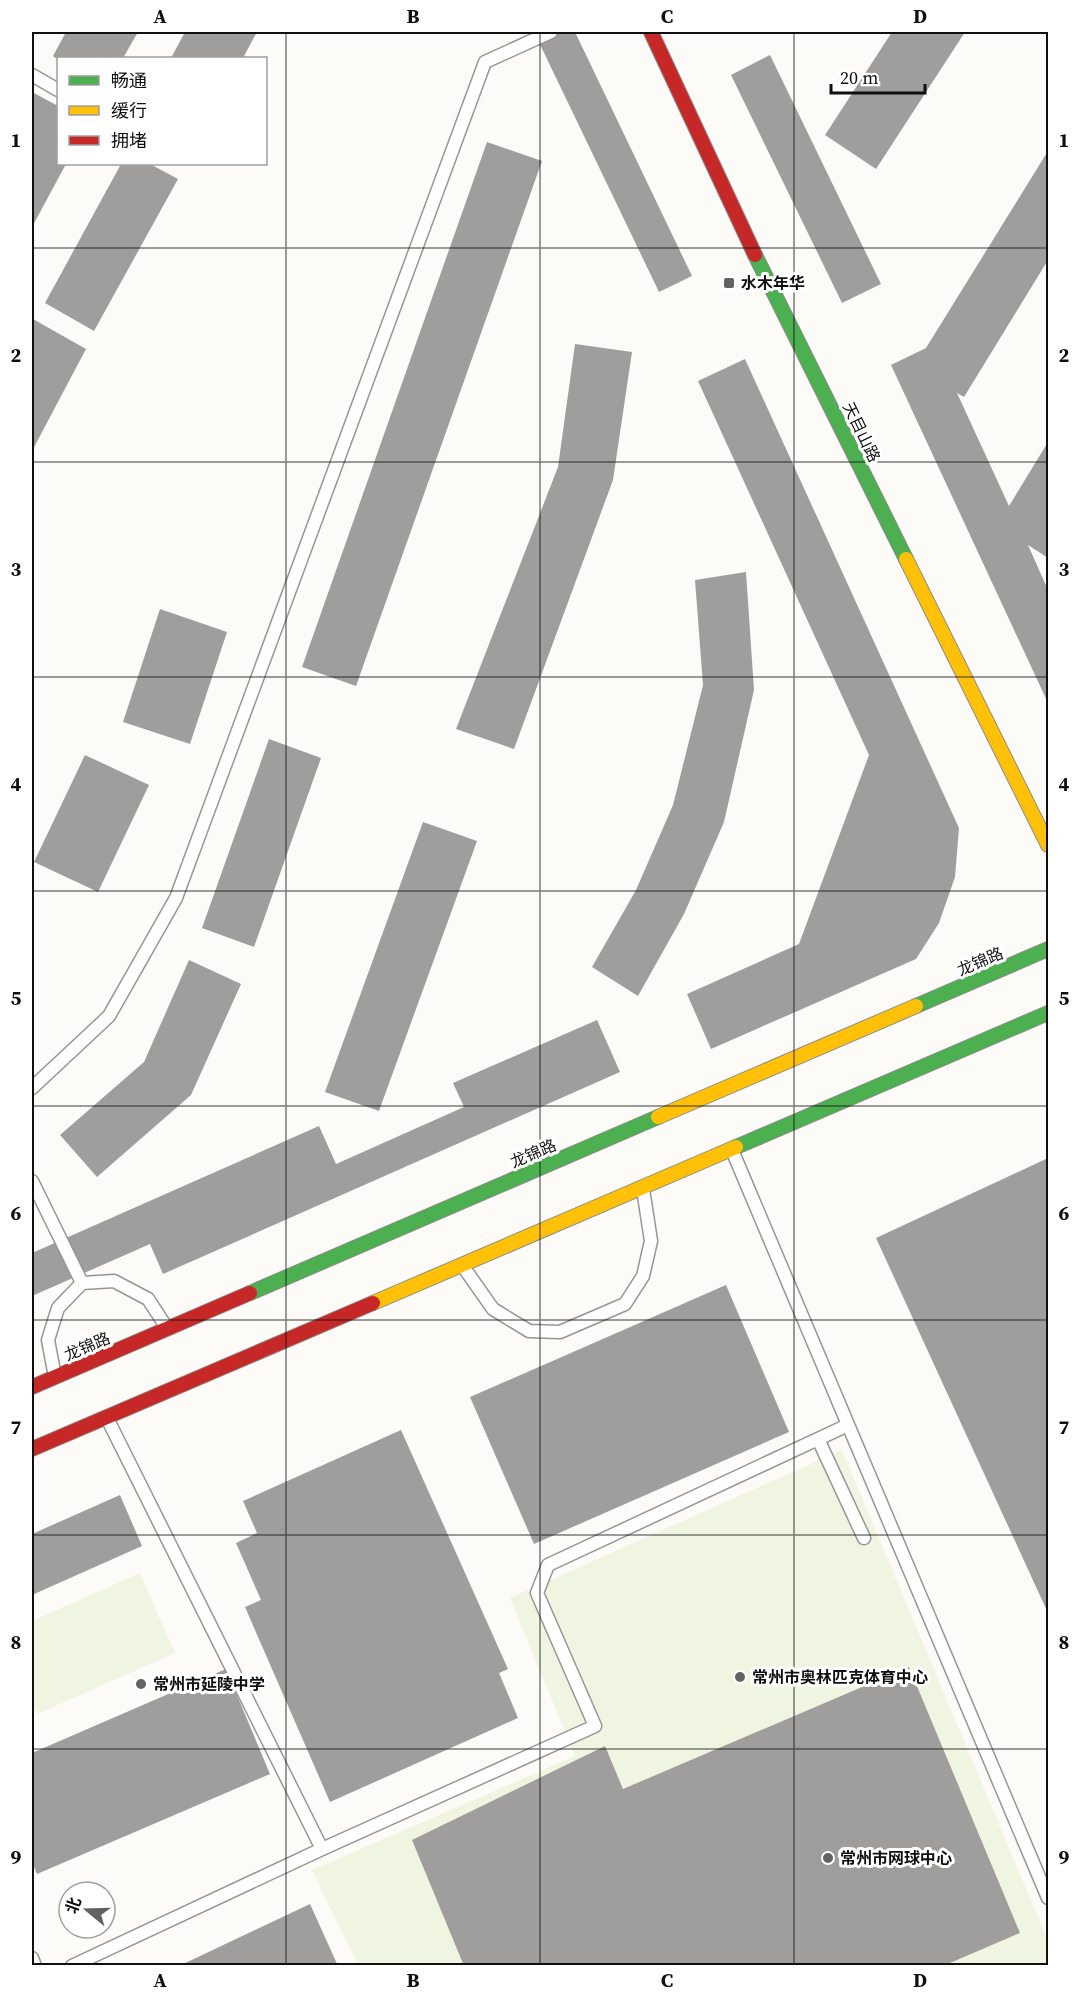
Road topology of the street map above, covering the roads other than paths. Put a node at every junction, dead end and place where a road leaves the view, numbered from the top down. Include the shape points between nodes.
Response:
1 (551, 32) edge
2 (651, 32) edge
3 (32, 75) edge
4 (57, 89) edge
5 (1048, 845) edge
6 (1048, 949) edge
7 (1048, 1013) edge
8 (32, 1088) edge
9 (732, 1149) junction
10 (32, 1181) edge
11 (643, 1187) junction
12 (462, 1264) junction
13 (82, 1283) junction
14 (167, 1329) junction
15 (55, 1377) junction
16 (32, 1388) edge
17 (106, 1417) junction
18 (848, 1425) junction
19 (818, 1439) junction
20 (32, 1449) edge
21 (864, 1538) dead end
22 (322, 1849) junction
23 (1048, 1898) edge
24 (32, 1958) edge
25 (35, 1965) edge
26 (72, 1965) edge

1 - 8 lane via 485,62 176,898 109,1016
2 - 5 main road, 天目山路 via 758,260
3 - 4 lane
6 - 14 main road, 龙锦路
7 - 9 main road
9 - 11 main road
9 - 18 lane
10 - 13 lane
11 - 12 main road
11 - 12 lane via 651,1242 642,1276 625,1304 560,1332 529,1331 493,1309
12 - 17 main road
13 - 14 lane via 114,1281 148,1299
13 - 15 lane via 58,1308 48,1340
14 - 15 main road, 龙锦路
15 - 16 main road, 龙锦路
17 - 20 main road
17 - 22 lane
18 - 19 lane
18 - 23 lane
19 - 21 lane
19 - 22 lane via 548,1565 537,1593 595,1726
22 - 26 lane
24 - 25 lane

